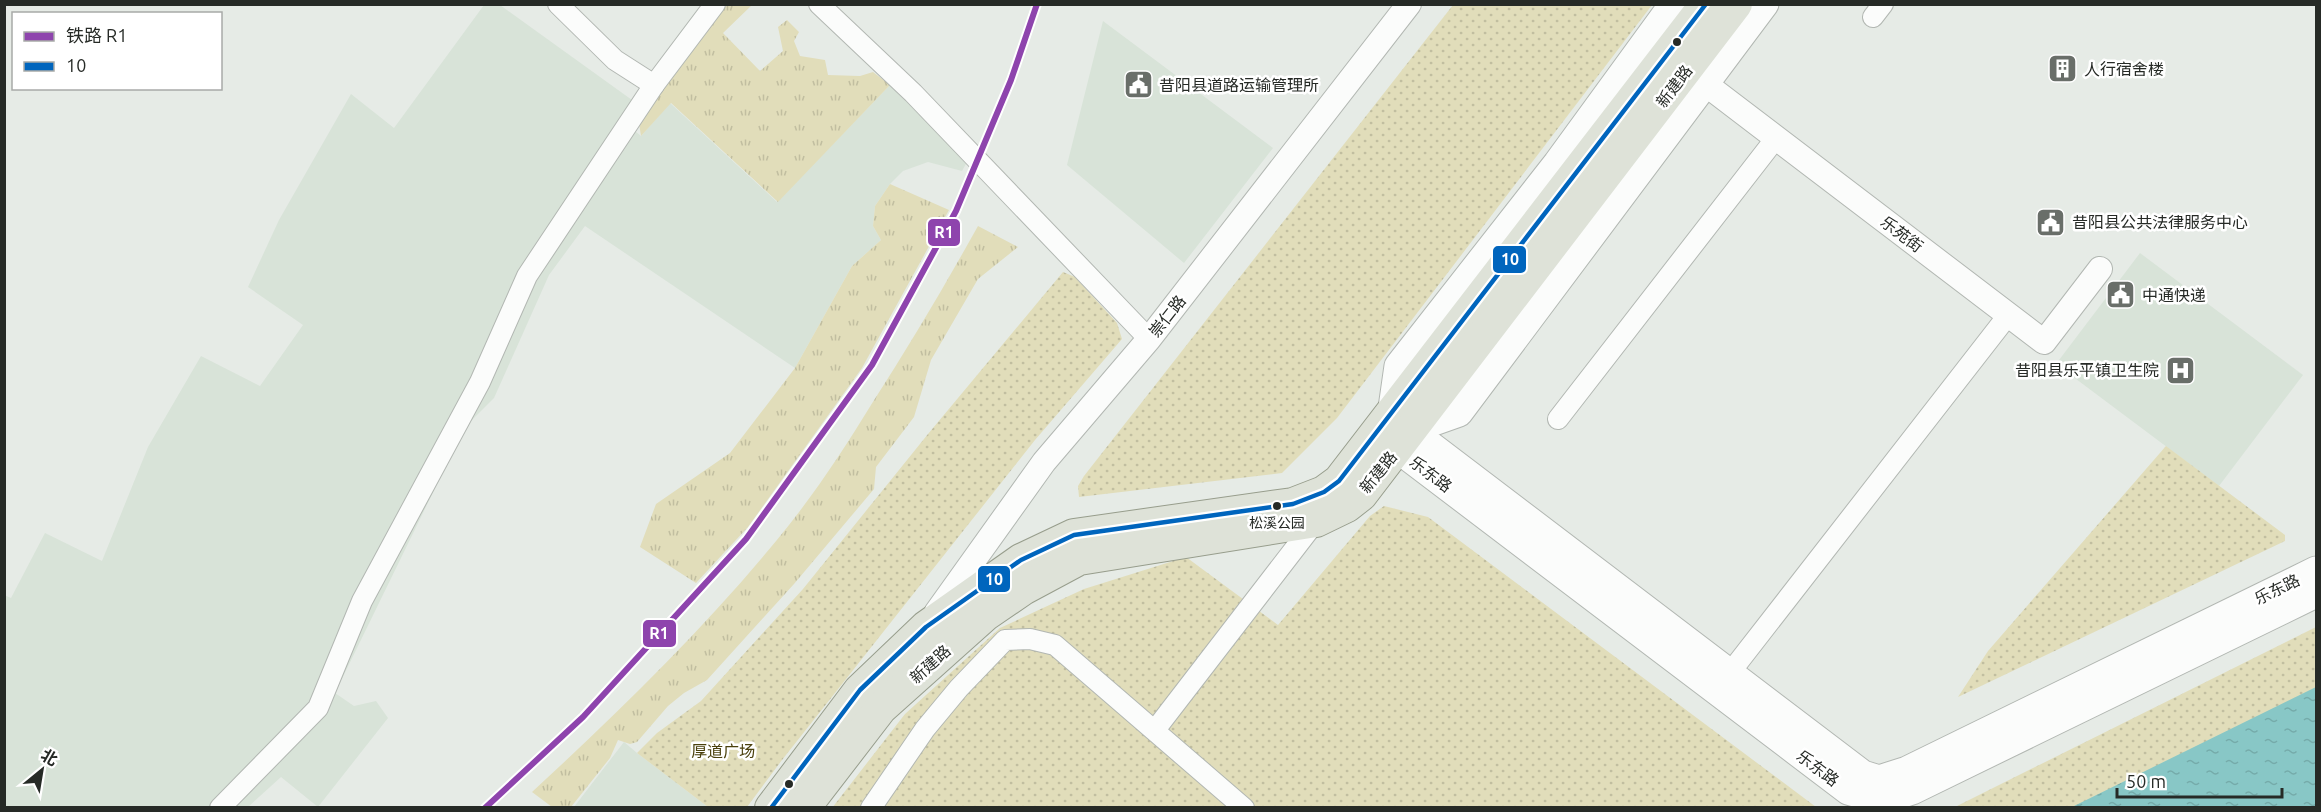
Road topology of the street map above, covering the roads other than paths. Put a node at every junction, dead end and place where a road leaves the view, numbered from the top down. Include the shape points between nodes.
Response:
1 (558, 4) edge
2 (715, 4) edge
3 (819, 4) edge
4 (1409, 4) edge
5 (1673, 4) edge
6 (1706, 4) edge
7 (1736, 4) edge
8 (1765, 4) edge
9 (1696, 77) junction
10 (654, 85) junction
11 (1776, 138) junction
12 (2100, 269) dead end
13 (2009, 314) junction
14 (1149, 339) junction
15 (1558, 419) dead end
16 (1394, 432) junction
17 (1316, 521) junction
18 (2316, 570) edge
19 (2316, 594) edge
20 (926, 627) junction
21 (1729, 674) junction
22 (1155, 730) junction
23 (220, 807) edge
24 (771, 807) edge
25 (804, 807) edge
26 (871, 807) edge
27 (1244, 807) edge

1 - 10 street via 615,60
2 - 10 street
3 - 14 street via 913,93
4 - 14 street, 崇仁路
5 - 16 main road via 1557,163 1398,366
6 - 16 main road, 新建路
7 - 9 main road, 新建路
8 - 9 main road
9 - 11 street, 乐苑街
9 - 16 main road, 新建路
10 - 23 street via 527,276 480,382 362,601 318,708
11 - 13 street, 乐苑街
11 - 15 street
12 - 13 street, 乐苑街 via 2044,342
13 - 21 street
14 - 20 street, 崇仁路 via 1044,462
16 - 17 main road, 新建路 via 1361,495
16 - 19 main road, 乐东路 via 1848,791 1882,801 1912,791
16 - 20 main road, 新建路 via 1324,492 1293,504 1074,535 1021,560
16 - 21 main road, 乐东路
17 - 22 street
17 - 25 main road, 新建路 via 1079,559 1023,589 985,615 881,708
18 - 21 main road, 乐东路 via 1906,770 1879,779 1863,774
20 - 24 main road, 新建路 via 860,690
22 - 26 street via 1055,645 1030,639 1005,640 926,729
22 - 27 street

